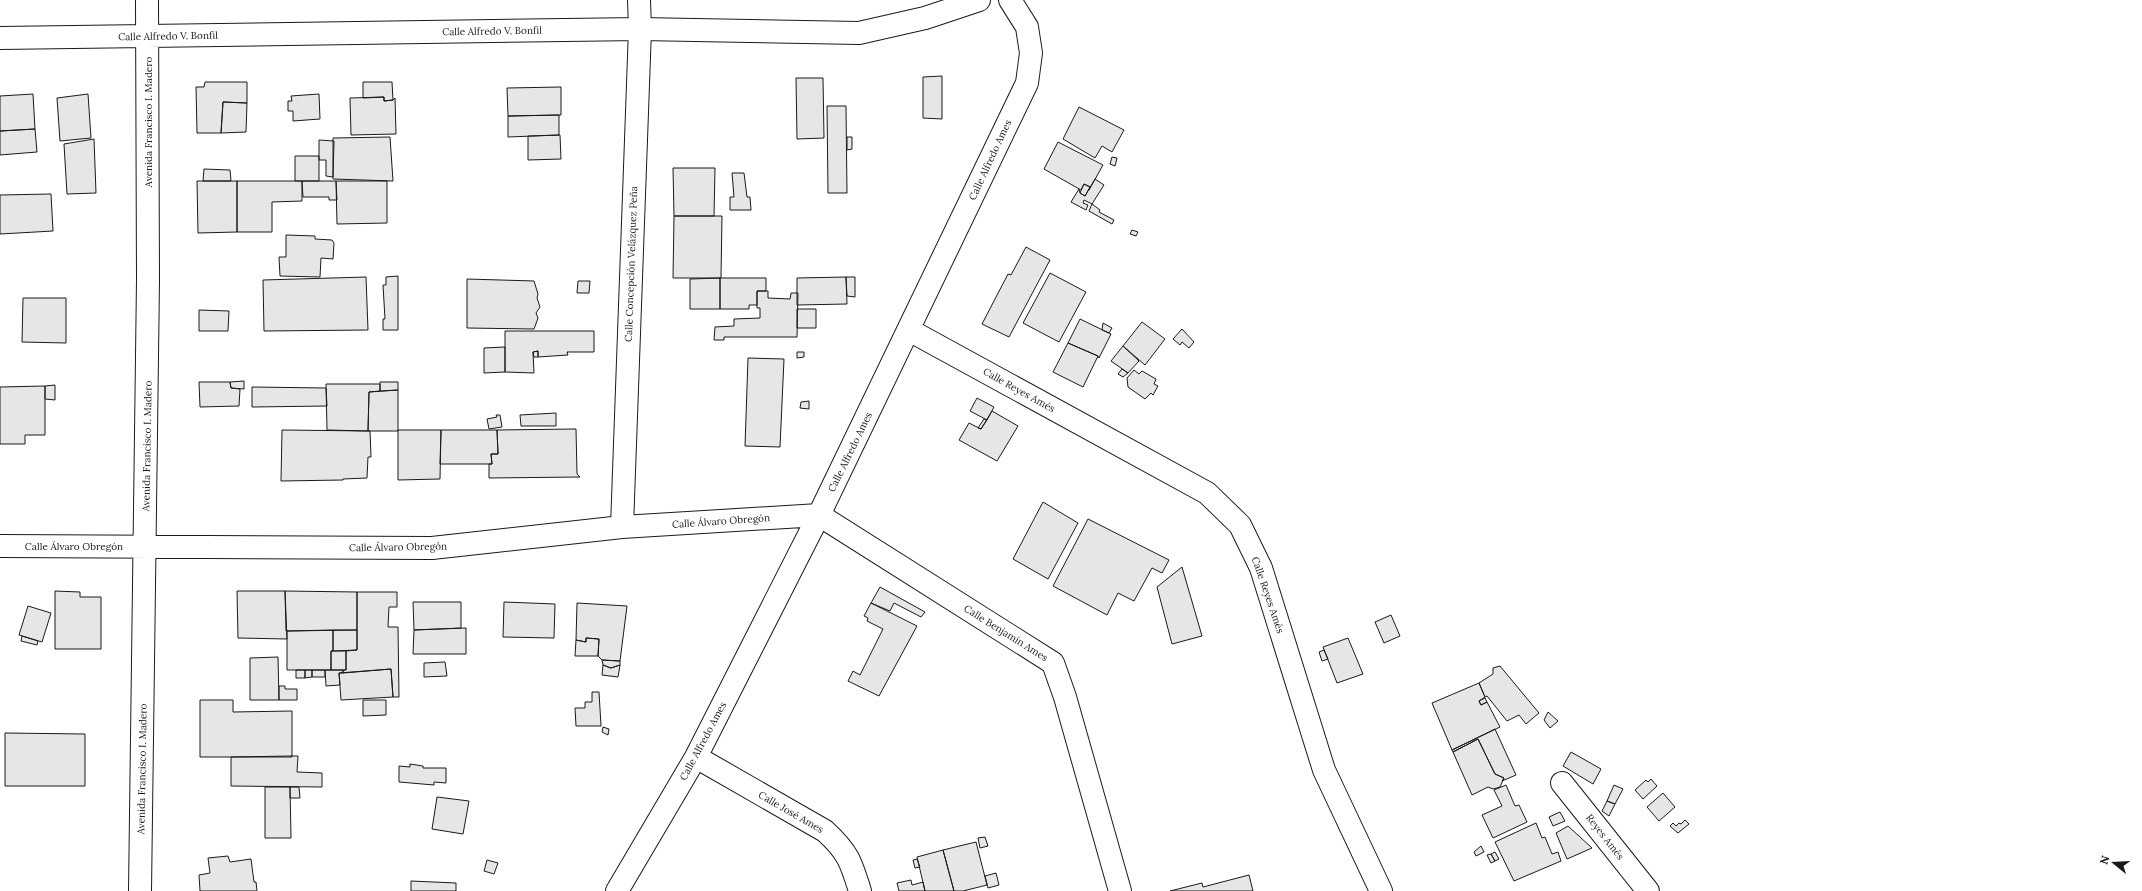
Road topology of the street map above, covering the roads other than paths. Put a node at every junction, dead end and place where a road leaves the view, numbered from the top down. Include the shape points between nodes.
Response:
1 (147, 0) edge
2 (639, 0) edge
3 (979, 0) edge
4 (1010, 0) edge
5 (640, 29) junction
6 (147, 36) junction
7 (0, 38) edge
8 (909, 330) junction
9 (819, 515) junction
10 (622, 527) junction
11 (0, 546) edge
12 (146, 546) junction
13 (696, 757) junction
14 (1562, 783) dead end
15 (140, 891) edge
16 (617, 891) edge
17 (860, 891) edge
18 (1120, 891) edge
19 (1381, 891) edge
20 (1648, 891) edge

1 - 6 street, Avenida Francisco I. Madero
2 - 5 street, Calle Concepción Velázquez Peña
3 - 5 street, Calle Alfredo V. Bonfil via 925,18 860,33
4 - 8 street, Calle Alfredo Ames via 1027,27 1031,53 1027,82
5 - 6 street, Calle Alfredo V. Bonfil
5 - 10 street, Calle Concepción Velázquez Peña
6 - 7 street, Calle Alfredo V. Bonfil
6 - 12 street, Avenida Francisco I. Madero
8 - 9 street, Calle Alfredo Ames
8 - 19 street, Calle Reyes Amés via 1207,493 1240,525 1261,568 1324,770
9 - 10 street, Calle Álvaro Obregón
9 - 13 street, Calle Alfredo Ames
9 - 18 street, Calle Benjamín Ames via 1053,663 1065,696
10 - 12 street, Calle Álvaro Obregón via 432,548
11 - 12 street, Calle Álvaro Obregón
12 - 15 street, Avenida Francisco I. Madero
13 - 16 street, Calle Alfredo Ames
13 - 17 street, Calle José Ames via 825,831 841,845 851,861
14 - 20 street, Reyes Amés

